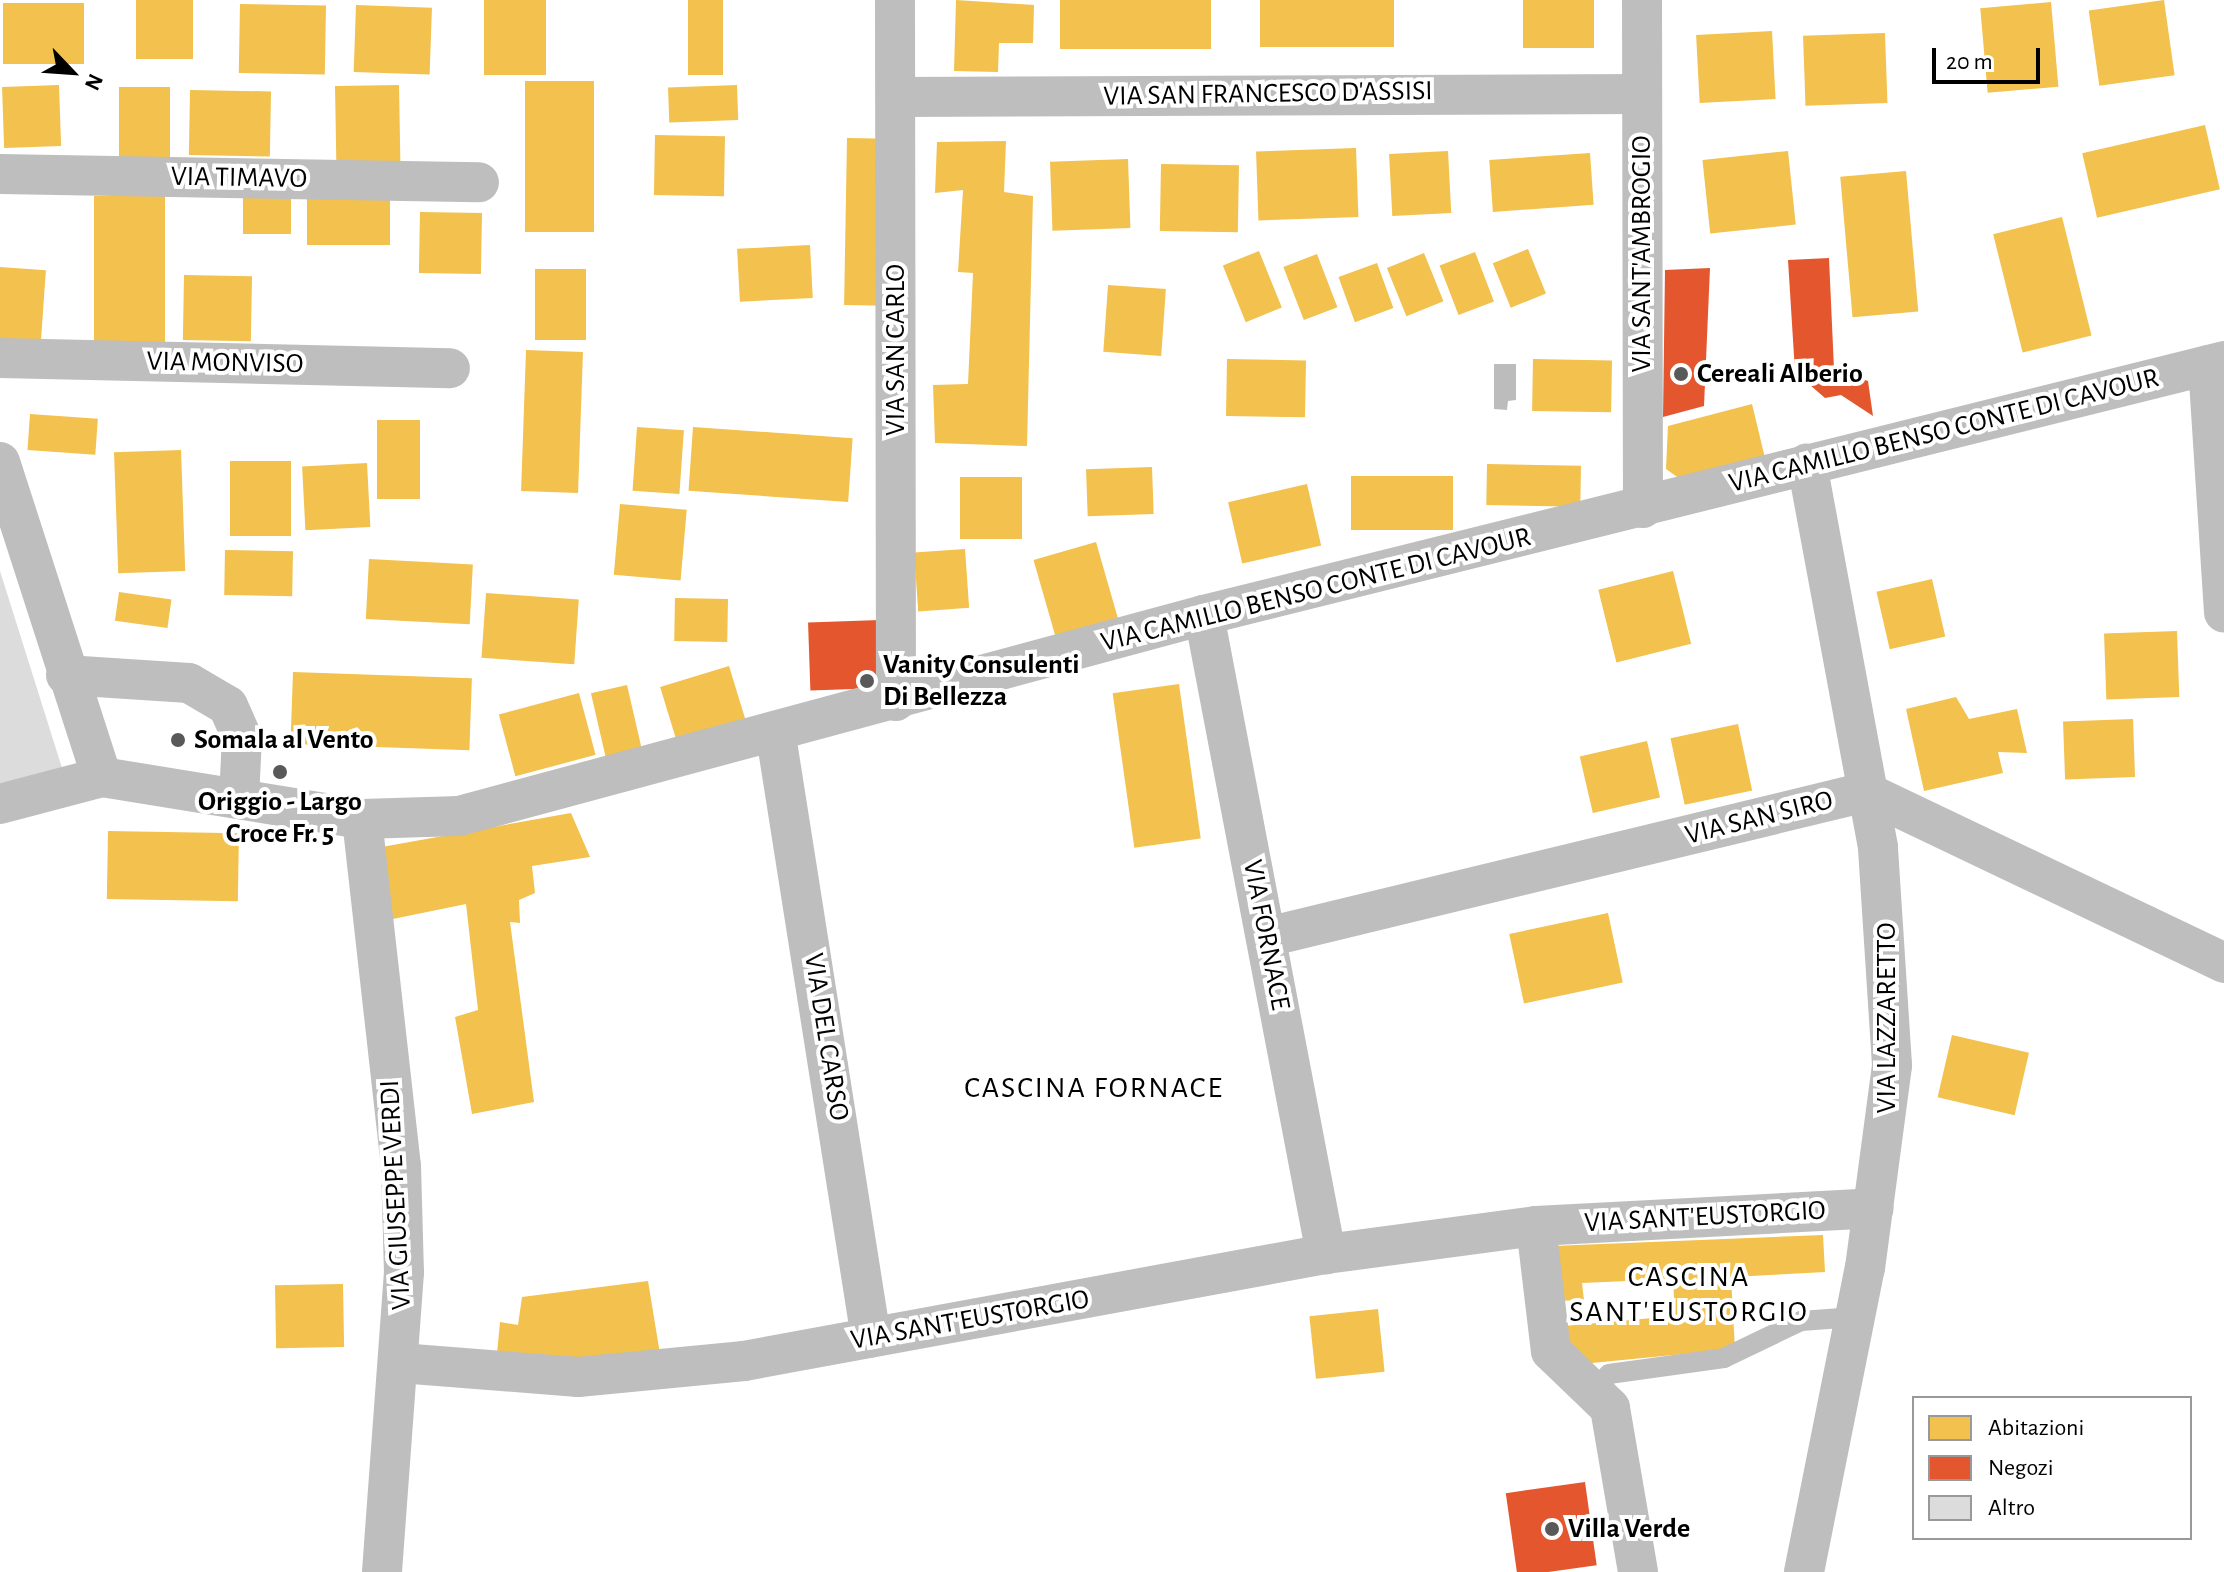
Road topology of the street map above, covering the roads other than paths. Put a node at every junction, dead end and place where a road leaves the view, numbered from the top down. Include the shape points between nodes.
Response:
1 (895, 0) edge
2 (1642, 0) edge
3 (1641, 94) junction
4 (896, 97) junction
5 (0, 174) edge
6 (479, 182) dead end
7 (0, 358) edge
8 (2216, 363) edge
9 (450, 368) dead end
10 (0, 462) edge
11 (1807, 464) junction
12 (1643, 508) junction
13 (2224, 612) edge
14 (1204, 615) junction
15 (66, 675) junction
16 (896, 701) junction
17 (776, 736) junction
18 (102, 777) junction
19 (1866, 792) junction
20 (239, 798) junction
21 (0, 804) edge
22 (362, 819) junction
23 (1267, 937) junction
24 (2224, 963) edge
25 (1874, 1208) junction
26 (1536, 1226) junction
27 (1326, 1254) junction
28 (1855, 1317) junction
29 (871, 1338) junction
30 (400, 1363) junction
31 (1595, 1390) junction
32 (382, 1572) edge
33 (1638, 1572) edge
34 (1804, 1572) edge

1 - 4 street, VIA SAN CARLO
2 - 3 street, VIA SANT'AMBROGIO
3 - 4 street, VIA SAN FRANCESCO D'ASSISI
3 - 12 street, VIA SANT'AMBROGIO
4 - 16 street, VIA SAN CARLO
5 - 6 street, VIA TIMAVO
7 - 9 street, VIA MONVISO
8 - 11 street, VIA CAMILLO BENSO CONTE DI CAVOUR
8 - 13 street
10 - 15 street
11 - 12 street, VIA CAMILLO BENSO CONTE DI CAVOUR
11 - 19 street, VIA LAZZARETTO
12 - 14 street, VIA CAMILLO BENSO CONTE DI CAVOUR
14 - 16 street, VIA CAMILLO BENSO CONTE DI CAVOUR
14 - 23 street, VIA FORNACE
15 - 18 street
15 - 20 street via 189,683 228,706 242,737
16 - 17 street, VIA CAMILLO BENSO CONTE DI CAVOUR
17 - 22 street, VIA CAMILLO BENSO CONTE DI CAVOUR via 459,816
17 - 29 street, VIA DEL CARSO
18 - 20 street, VIA CAMILLO BENSO CONTE DI CAVOUR
18 - 21 street
19 - 23 street, VIA SAN SIRO
19 - 24 street, VIA SAN SIRO
19 - 25 street, VIA LAZZARETTO via 1886,909 1892,1065
20 - 22 street, VIA CAMILLO BENSO CONTE DI CAVOUR
22 - 30 street, VIA GIUSEPPE VERDI via 401,1166
23 - 27 street, VIA FORNACE
25 - 26 street, VIA SANT'EUSTORGIO
25 - 28 street, VIA LAZZARETTO
26 - 27 street, VIA SANT'EUSTORGIO
26 - 31 street via 1551,1351 1568,1375
27 - 29 street, VIA SANT'EUSTORGIO
28 - 31 lane via 1801,1321 1724,1358 1609,1374
28 - 34 street, VIA LAZZARETTO
29 - 30 street, VIA SANT'EUSTORGIO via 744,1361 578,1377
30 - 32 street, VIA GIUSEPPE VERDI
31 - 33 street via 1615,1430

